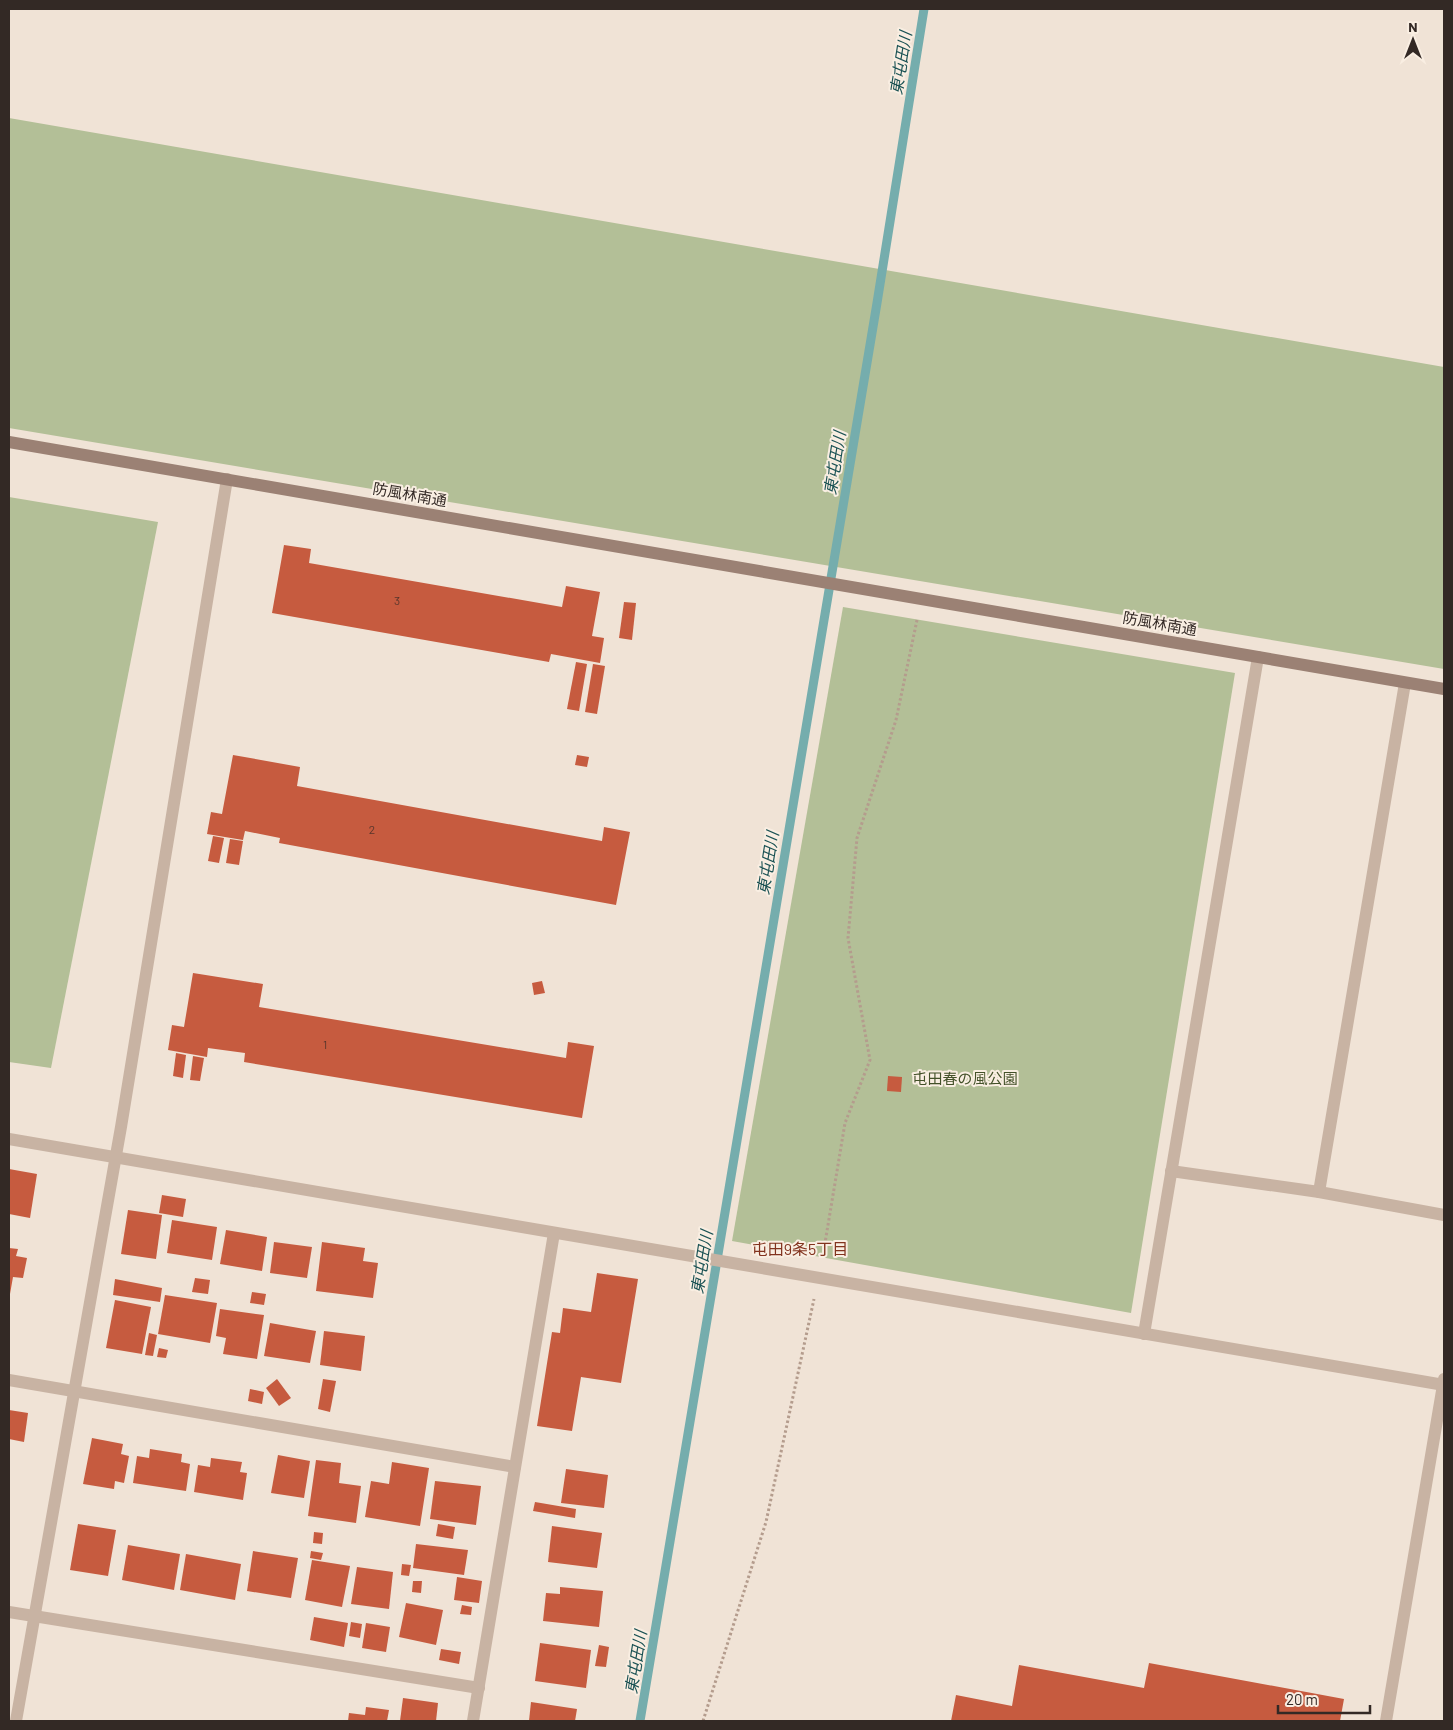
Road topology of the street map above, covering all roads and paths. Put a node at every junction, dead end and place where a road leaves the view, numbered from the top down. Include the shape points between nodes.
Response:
1 (9, 442) edge
2 (227, 479) junction
3 (918, 619) dead end
4 (1258, 656) junction
5 (1405, 683) junction
6 (1444, 689) edge
7 (9, 1139) edge
8 (116, 1158) junction
9 (1171, 1171) junction
10 (1319, 1192) junction
11 (1444, 1215) edge
12 (554, 1233) junction
13 (823, 1255) dead end
14 (816, 1293) dead end
15 (1144, 1334) junction
16 (9, 1380) edge
17 (1444, 1383) edge
18 (75, 1392) junction
19 (515, 1467) junction
20 (9, 1612) edge
21 (34, 1617) junction
22 (479, 1688) junction
23 (16, 1721) edge
24 (474, 1721) edge
25 (703, 1721) edge
26 (1386, 1721) edge

1 - 2 street, 防風林南通
2 - 4 street, 防風林南通
2 - 8 street
3 - 13 path via 896,720 857,838 848,938 870,1060 845,1123
4 - 5 street, 防風林南通
4 - 9 street
5 - 6 street, 防風林南通
5 - 10 street
7 - 8 street
8 - 12 street
8 - 18 street
9 - 10 street
9 - 15 street
10 - 11 street
12 - 15 street
12 - 19 street
14 - 25 path via 766,1522
15 - 17 street
16 - 18 street
17 - 26 street
18 - 19 street
18 - 21 street
19 - 22 street
20 - 21 street
21 - 22 street
21 - 23 street
22 - 24 street

